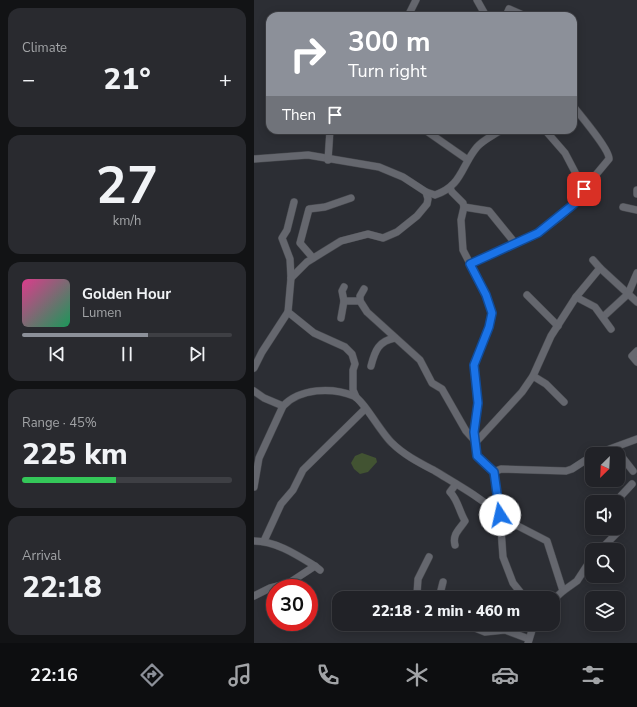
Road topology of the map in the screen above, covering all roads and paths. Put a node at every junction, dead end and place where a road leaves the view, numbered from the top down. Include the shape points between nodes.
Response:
1 (416, 0) edge
2 (477, 0) edge
3 (410, 12) edge
4 (484, 12) edge
5 (508, 12) edge
6 (516, 12) edge
7 (577, 111) edge
8 (330, 134) edge
9 (431, 134) edge
10 (494, 134) edge
11 (548, 134) edge
12 (254, 159) edge
13 (328, 160) junction
14 (468, 160) junction
15 (588, 185) junction
16 (450, 188) junction
17 (637, 190) edge
18 (426, 192) junction
19 (637, 194) edge
20 (351, 198) dead end
21 (294, 202) dead end
22 (464, 207) junction
23 (623, 207) dead end
24 (637, 210) edge
25 (515, 243) junction
26 (313, 258) junction
27 (593, 260) dead end
28 (470, 264) junction
29 (600, 268) junction
30 (637, 273) edge
31 (291, 278) junction
32 (344, 287) dead end
33 (364, 289) dead end
34 (628, 294) junction
35 (527, 295) dead end
36 (576, 298) junction
37 (344, 301) junction
38 (360, 302) junction
39 (637, 302) edge
40 (288, 312) junction
41 (603, 317) junction
42 (341, 318) dead end
43 (558, 326) junction
44 (611, 329) dead end
45 (395, 338) junction
46 (637, 351) edge
47 (637, 362) edge
48 (371, 366) dead end
49 (254, 368) edge
50 (534, 376) junction
51 (254, 391) edge
52 (356, 397) junction
53 (564, 402) dead end
54 (283, 406) junction
55 (365, 409) junction
56 (637, 439) edge
57 (476, 442) junction
58 (617, 447) edge
59 (585, 461) edge
60 (625, 461) edge
61 (633, 471) dead end
62 (494, 472) junction
63 (456, 484) junction
64 (632, 484) dead end
65 (254, 487) edge
66 (500, 515) junction
67 (502, 523) junction
68 (254, 541) edge
69 (264, 541) junction
70 (607, 543) edge
71 (455, 545) dead end
72 (429, 557) dead end
73 (585, 569) edge
74 (443, 582) dead end
75 (417, 591) edge
76 (441, 591) edge
77 (519, 591) edge
78 (563, 591) junction
79 (255, 594) edge
80 (560, 594) edge
81 (483, 631) edge
82 (496, 631) edge
83 (507, 631) edge
84 (532, 631) edge
85 (528, 641) edge

1 - 3 street
2 - 4 street
5 - 6 street via 509,9
7 - 15 street via 597,136 609,157
8 - 13 street
9 - 14 street
10 - 14 street via 479,145
11 - 15 street via 565,153 576,174
12 - 13 street via 301,155
13 - 18 street via 379,167
14 - 16 street via 460,178
15 - 25 street via 560,218 538,233
16 - 18 street via 435,195
16 - 22 street
17 - 19 street
18 - 26 street via 427,204 397,232 383,238 368,234 355,236 340,241
20 - 26 street via 325,207 309,209 300,243
21 - 31 street via 287,230 282,238 290,259
22 - 25 street via 489,211
22 - 28 street via 461,220 462,246
23 - 24 street
25 - 28 street
26 - 31 street
27 - 29 street
28 - 57 street via 492,313 474,365 478,403 474,432
29 - 34 street
29 - 36 street
30 - 34 street
31 - 40 street
32 - 37 street
33 - 38 street
34 - 39 street
34 - 41 street
35 - 43 street
36 - 41 street via 595,307
36 - 43 street
37 - 38 street
37 - 42 street
38 - 45 street
40 - 49 street
40 - 52 street via 314,333 345,347 352,354 355,364 353,390
41 - 44 street
43 - 50 street
45 - 48 street via 380,344
45 - 57 street via 420,360 432,383 442,389 466,431
46 - 47 street via 632,356
50 - 53 street
50 - 57 street
51 - 54 street
52 - 54 street via 331,390 320,390 293,398
52 - 55 street
54 - 65 street via 259,458
55 - 63 street via 380,430 405,455
55 - 69 street via 303,470 293,490 281,504
56 - 58 street
57 - 62 street via 477,456
59 - 62 street via 566,471 501,469
60 - 61 street
62 - 66 street
63 - 66 street via 483,500
63 - 71 street via 450,492 456,499 465,521 457,531
64 - 70 street via 619,498 621,529
66 - 67 street
67 - 77 street via 503,557 513,583
67 - 78 street via 518,526 547,541
68 - 69 street
69 - 79 street via 294,553 318,568 289,583
72 - 75 street via 417,584
73 - 78 street via 577,581
74 - 76 street
78 - 80 street
81 - 82 street
83 - 85 street
84 - 85 street

